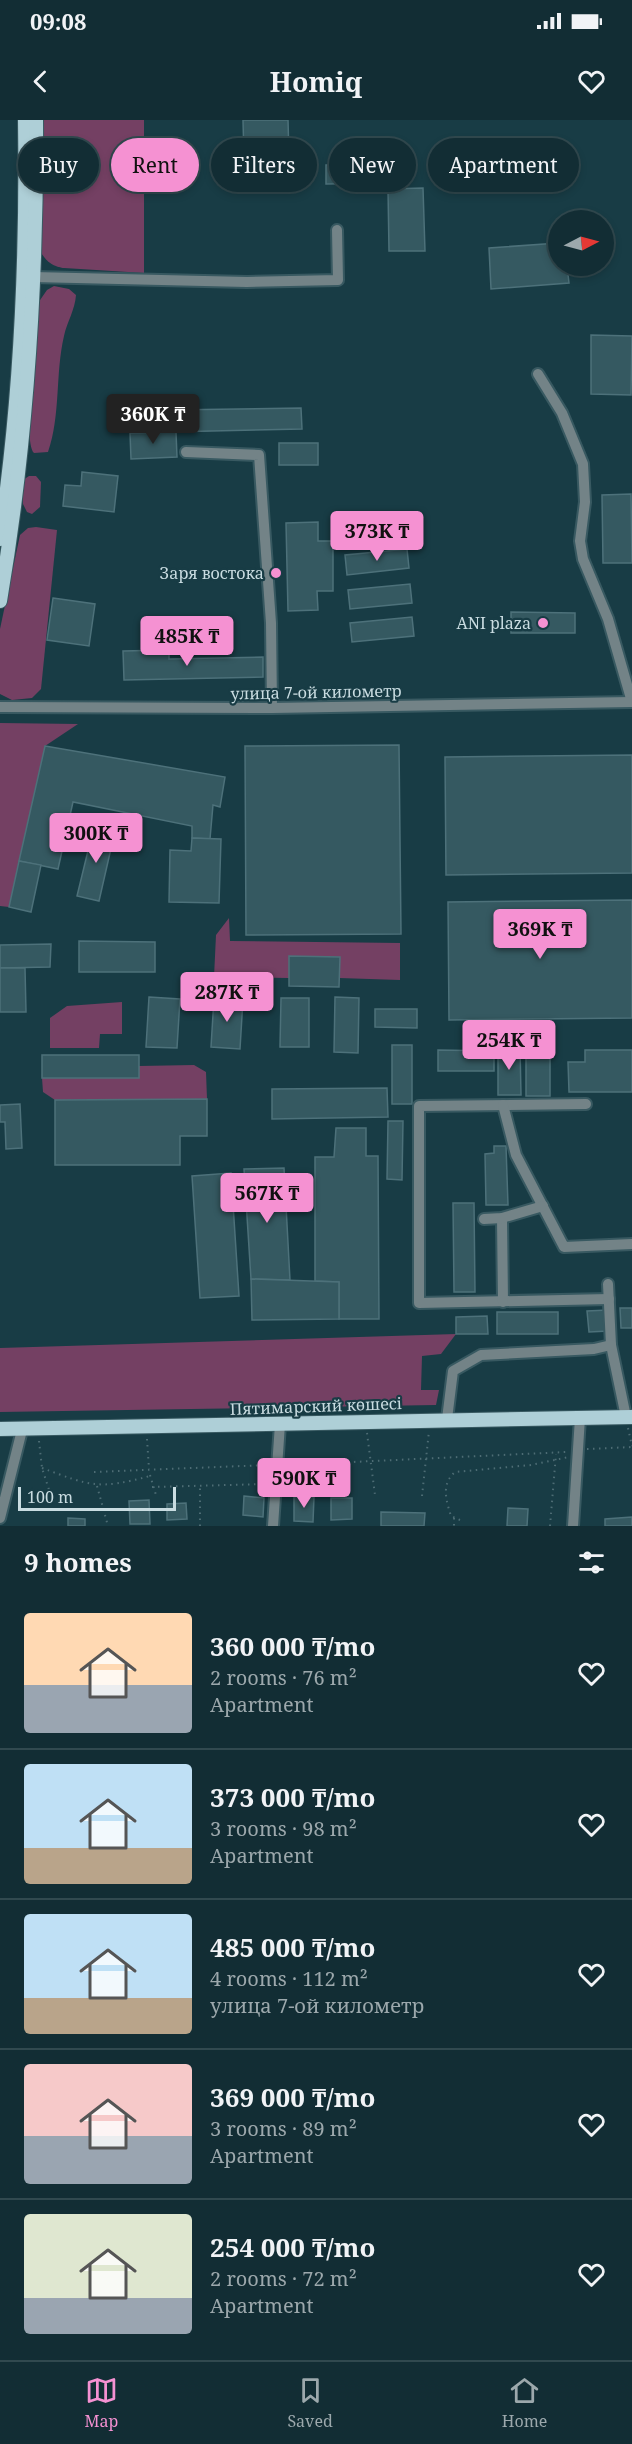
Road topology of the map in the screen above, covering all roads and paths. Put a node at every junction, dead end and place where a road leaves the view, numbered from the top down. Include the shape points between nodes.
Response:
1 (25, 120) edge
2 (36, 120) edge
3 (337, 231) dead end
4 (33, 277) junction
5 (538, 374) dead end
6 (186, 452) dead end
7 (10, 461) edge
8 (0, 539) edge
9 (0, 601) edge
10 (632, 702) edge
11 (0, 707) edge
12 (272, 708) junction
13 (586, 1104) dead end
14 (503, 1105) junction
15 (543, 1206) junction
16 (502, 1218) junction
17 (484, 1219) dead end
18 (632, 1244) edge
19 (609, 1284) dead end
20 (609, 1299) junction
21 (503, 1302) junction
22 (611, 1345) junction
23 (629, 1417) edge
24 (580, 1418) junction
25 (430, 1419) junction
26 (447, 1419) junction
27 (366, 1421) junction
28 (280, 1424) junction
29 (146, 1427) junction
30 (39, 1429) junction
31 (0, 1430) edge
32 (22, 1430) junction
33 (632, 1446) edge
34 (578, 1452) junction
35 (556, 1454) junction
36 (426, 1459) junction
37 (555, 1460) junction
38 (370, 1461) junction
39 (276, 1465) junction
40 (42, 1468) junction
41 (149, 1470) junction
42 (94, 1473) dead end
43 (150, 1476) junction
44 (97, 1485) junction
45 (200, 1486) dead end
46 (50, 1493) dead end
47 (156, 1495) dead end
48 (375, 1495) dead end
49 (422, 1496) dead end
50 (0, 1518) edge
51 (454, 1518) junction
52 (460, 1520) dead end
53 (108, 1526) edge
54 (200, 1526) edge
55 (273, 1526) edge
56 (454, 1526) edge
57 (550, 1526) edge
58 (573, 1526) edge

1 - 7 main road via 22,286
2 - 4 main road
3 - 4 street via 338,280
4 - 7 main road
5 - 10 street via 562,413 583,464 583,559 608,619
6 - 12 street via 259,455 271,623
7 - 8 main road
7 - 9 main road
10 - 12 street, улица 7-ой километр
11 - 12 street, улица 7-ой километр
13 - 14 street
14 - 15 street via 516,1155
14 - 21 street via 419,1106 419,1303
15 - 16 street
15 - 18 street via 564,1247
16 - 17 street
16 - 21 street
19 - 20 street
20 - 21 street
20 - 22 street
22 - 23 street
22 - 26 street via 481,1355 453,1371
23 - 24 main road, Пятимарский көшесі
23 - 33 path
24 - 26 main road, Пятимарский көшесі
24 - 34 street
25 - 26 main road, Пятимарский көшесі
25 - 27 main road, Пятимарский көшесі
25 - 36 path
27 - 28 main road, Пятимарский көшесі
27 - 38 path
28 - 29 main road, Пятимарский көшесі
28 - 39 street
29 - 30 main road, Пятимарский көшесі
29 - 41 path
30 - 32 main road, Пятимарский көшесі
30 - 40 path
31 - 32 main road, Пятимарский көшесі
32 - 50 street
33 - 34 path
34 - 35 path
34 - 37 path
34 - 58 street
35 - 36 path
35 - 37 path
36 - 38 path
36 - 49 path
37 - 51 path via 455,1472 446,1490
37 - 57 path
38 - 39 path
38 - 48 path
39 - 41 path
39 - 55 street
40 - 44 path
40 - 46 path
41 - 42 path
41 - 43 path
43 - 44 path via 116,1485
43 - 47 path
44 - 53 path
45 - 54 path
51 - 52 path
51 - 56 path

